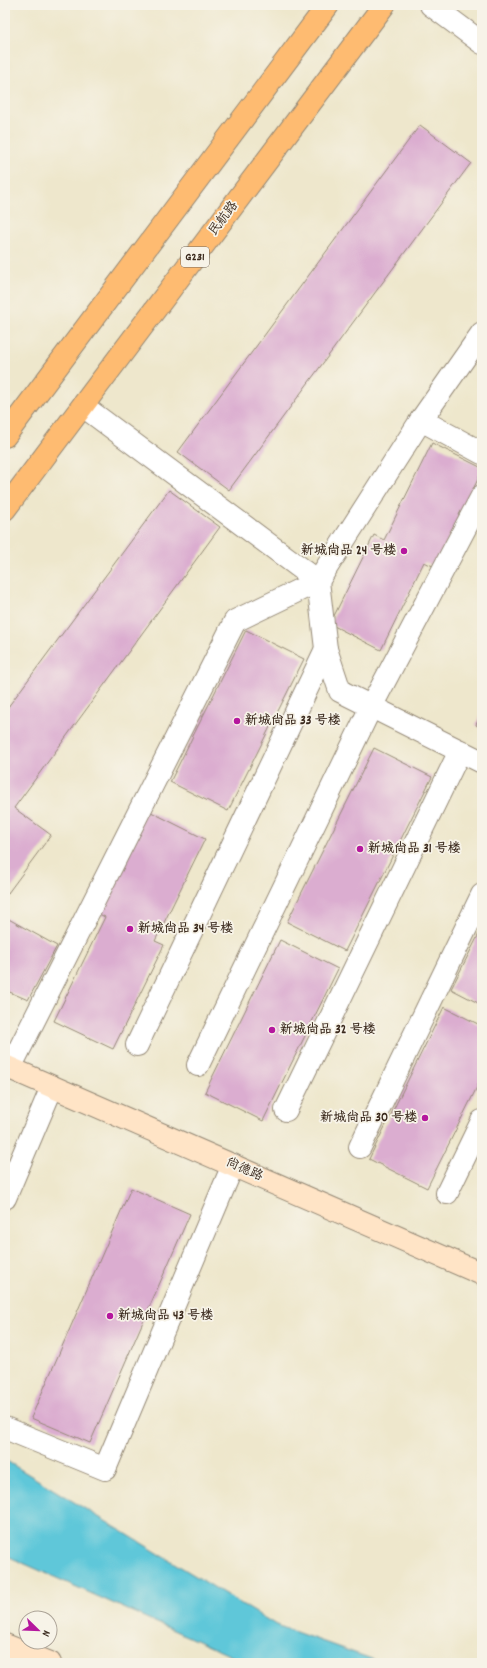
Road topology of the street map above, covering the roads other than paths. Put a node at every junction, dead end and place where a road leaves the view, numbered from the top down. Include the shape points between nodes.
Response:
1 (328, 5) edge
2 (384, 5) edge
3 (430, 5) edge
4 (482, 43) edge
5 (482, 333) edge
6 (83, 406) junction
7 (422, 420) junction
8 (5, 436) edge
9 (482, 453) edge
10 (482, 496) edge
11 (5, 509) edge
12 (318, 581) junction
13 (326, 648) junction
14 (371, 707) junction
15 (460, 751) junction
16 (482, 762) edge
17 (482, 895) edge
18 (137, 1045) dead end
19 (198, 1065) dead end
20 (7, 1067) edge
21 (52, 1086) junction
22 (286, 1110) dead end
23 (482, 1121) edge
24 (360, 1147) dead end
25 (233, 1165) junction
26 (447, 1193) dead end
27 (5, 1198) edge
28 (482, 1274) edge
29 (5, 1428) edge
30 (5, 1644) edge
31 (50, 1663) edge

1 - 8 highway
2 - 6 highway, 民航路 / G231
3 - 4 street
5 - 7 street
6 - 11 highway, 民航路 / G231
6 - 12 street
7 - 9 street
7 - 12 street
10 - 14 street
12 - 13 street
12 - 20 street via 235,621
13 - 14 street via 340,692
13 - 18 street
14 - 15 street
14 - 19 street
15 - 16 street
15 - 22 street
17 - 24 street
20 - 21 street, 尚德路
21 - 25 street, 尚德路
21 - 27 street
23 - 26 street
25 - 28 street, 尚德路
25 - 29 street via 105,1469
30 - 31 street

